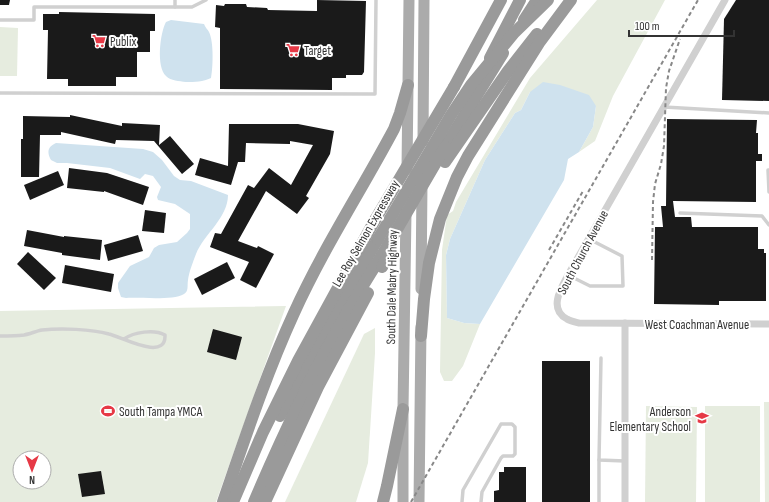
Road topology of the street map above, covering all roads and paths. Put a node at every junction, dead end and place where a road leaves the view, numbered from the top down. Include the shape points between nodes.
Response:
1 (175, 0) edge
2 (206, 0) edge
3 (376, 0) edge
4 (424, 0) edge
5 (501, 0) edge
6 (520, 0) edge
7 (537, 0) edge
8 (548, 0) edge
9 (570, 0) edge
10 (726, 0) edge
11 (407, 2) edge
12 (175, 7) junction
13 (0, 20) edge
14 (408, 85) junction
15 (0, 93) edge
16 (664, 107) junction
17 (769, 114) edge
18 (445, 147) junction
19 (769, 170) edge
20 (769, 192) edge
21 (680, 213) dead end
22 (769, 226) edge
23 (588, 239) junction
24 (568, 275) junction
25 (625, 324) junction
26 (769, 324) edge
27 (0, 336) edge
28 (421, 336) junction
29 (124, 339) junction
30 (601, 358) dead end
31 (403, 409) junction
32 (599, 460) junction
33 (625, 461) junction
34 (223, 502) edge
35 (233, 502) edge
36 (238, 502) edge
37 (254, 502) edge
38 (265, 502) edge
39 (383, 502) edge
40 (403, 502) edge
41 (419, 502) edge
42 (462, 502) edge
43 (481, 502) edge
44 (599, 502) edge
45 (625, 502) edge

1 - 12 lane
2 - 12 lane via 192,7
3 - 15 lane via 375,94
4 - 28 main road
5 - 35 highway, bridge via 298,361 263,432
6 - 18 highway
7 - 18 highway
8 - 36 highway, Lee Roy Selmon Expressway, bridge via 514,33 471,85 451,115 339,305
9 - 28 highway via 538,43 462,166 444,208 429,263
9 - 38 highway, bridge via 540,29 445,162 382,267 318,387
10 - 16 street, South Church Avenue
11 - 14 main road, South Dale Mabry Highway
12 - 13 lane via 34,7 34,20
14 - 31 main road, South Dale Mabry Highway
14 - 34 highway via 394,129 333,237 294,313 273,361
16 - 17 lane
16 - 23 street, South Church Avenue
18 - 37 highway, bridge via 320,362
19 - 20 lane
21 - 22 lane via 762,216
23 - 24 street, South Church Avenue
23 - 24 lane via 622,256 623,286 590,286
24 - 25 street, South Church Avenue via 558,294 557,305 560,314 579,323
25 - 26 street, West Coachman Avenue
25 - 33 street
27 - 29 lane via 50,330 95,331
28 - 41 main road
29 - 29 lane via 152,348 162,345 165,335 161,332 138,333
30 - 32 lane
31 - 39 highway
31 - 40 main road, South Dale Mabry Highway
32 - 33 lane
32 - 44 lane
33 - 45 street
42 - 43 lane via 463,490 501,424 512,424 515,430 515,454 501,458 482,492

